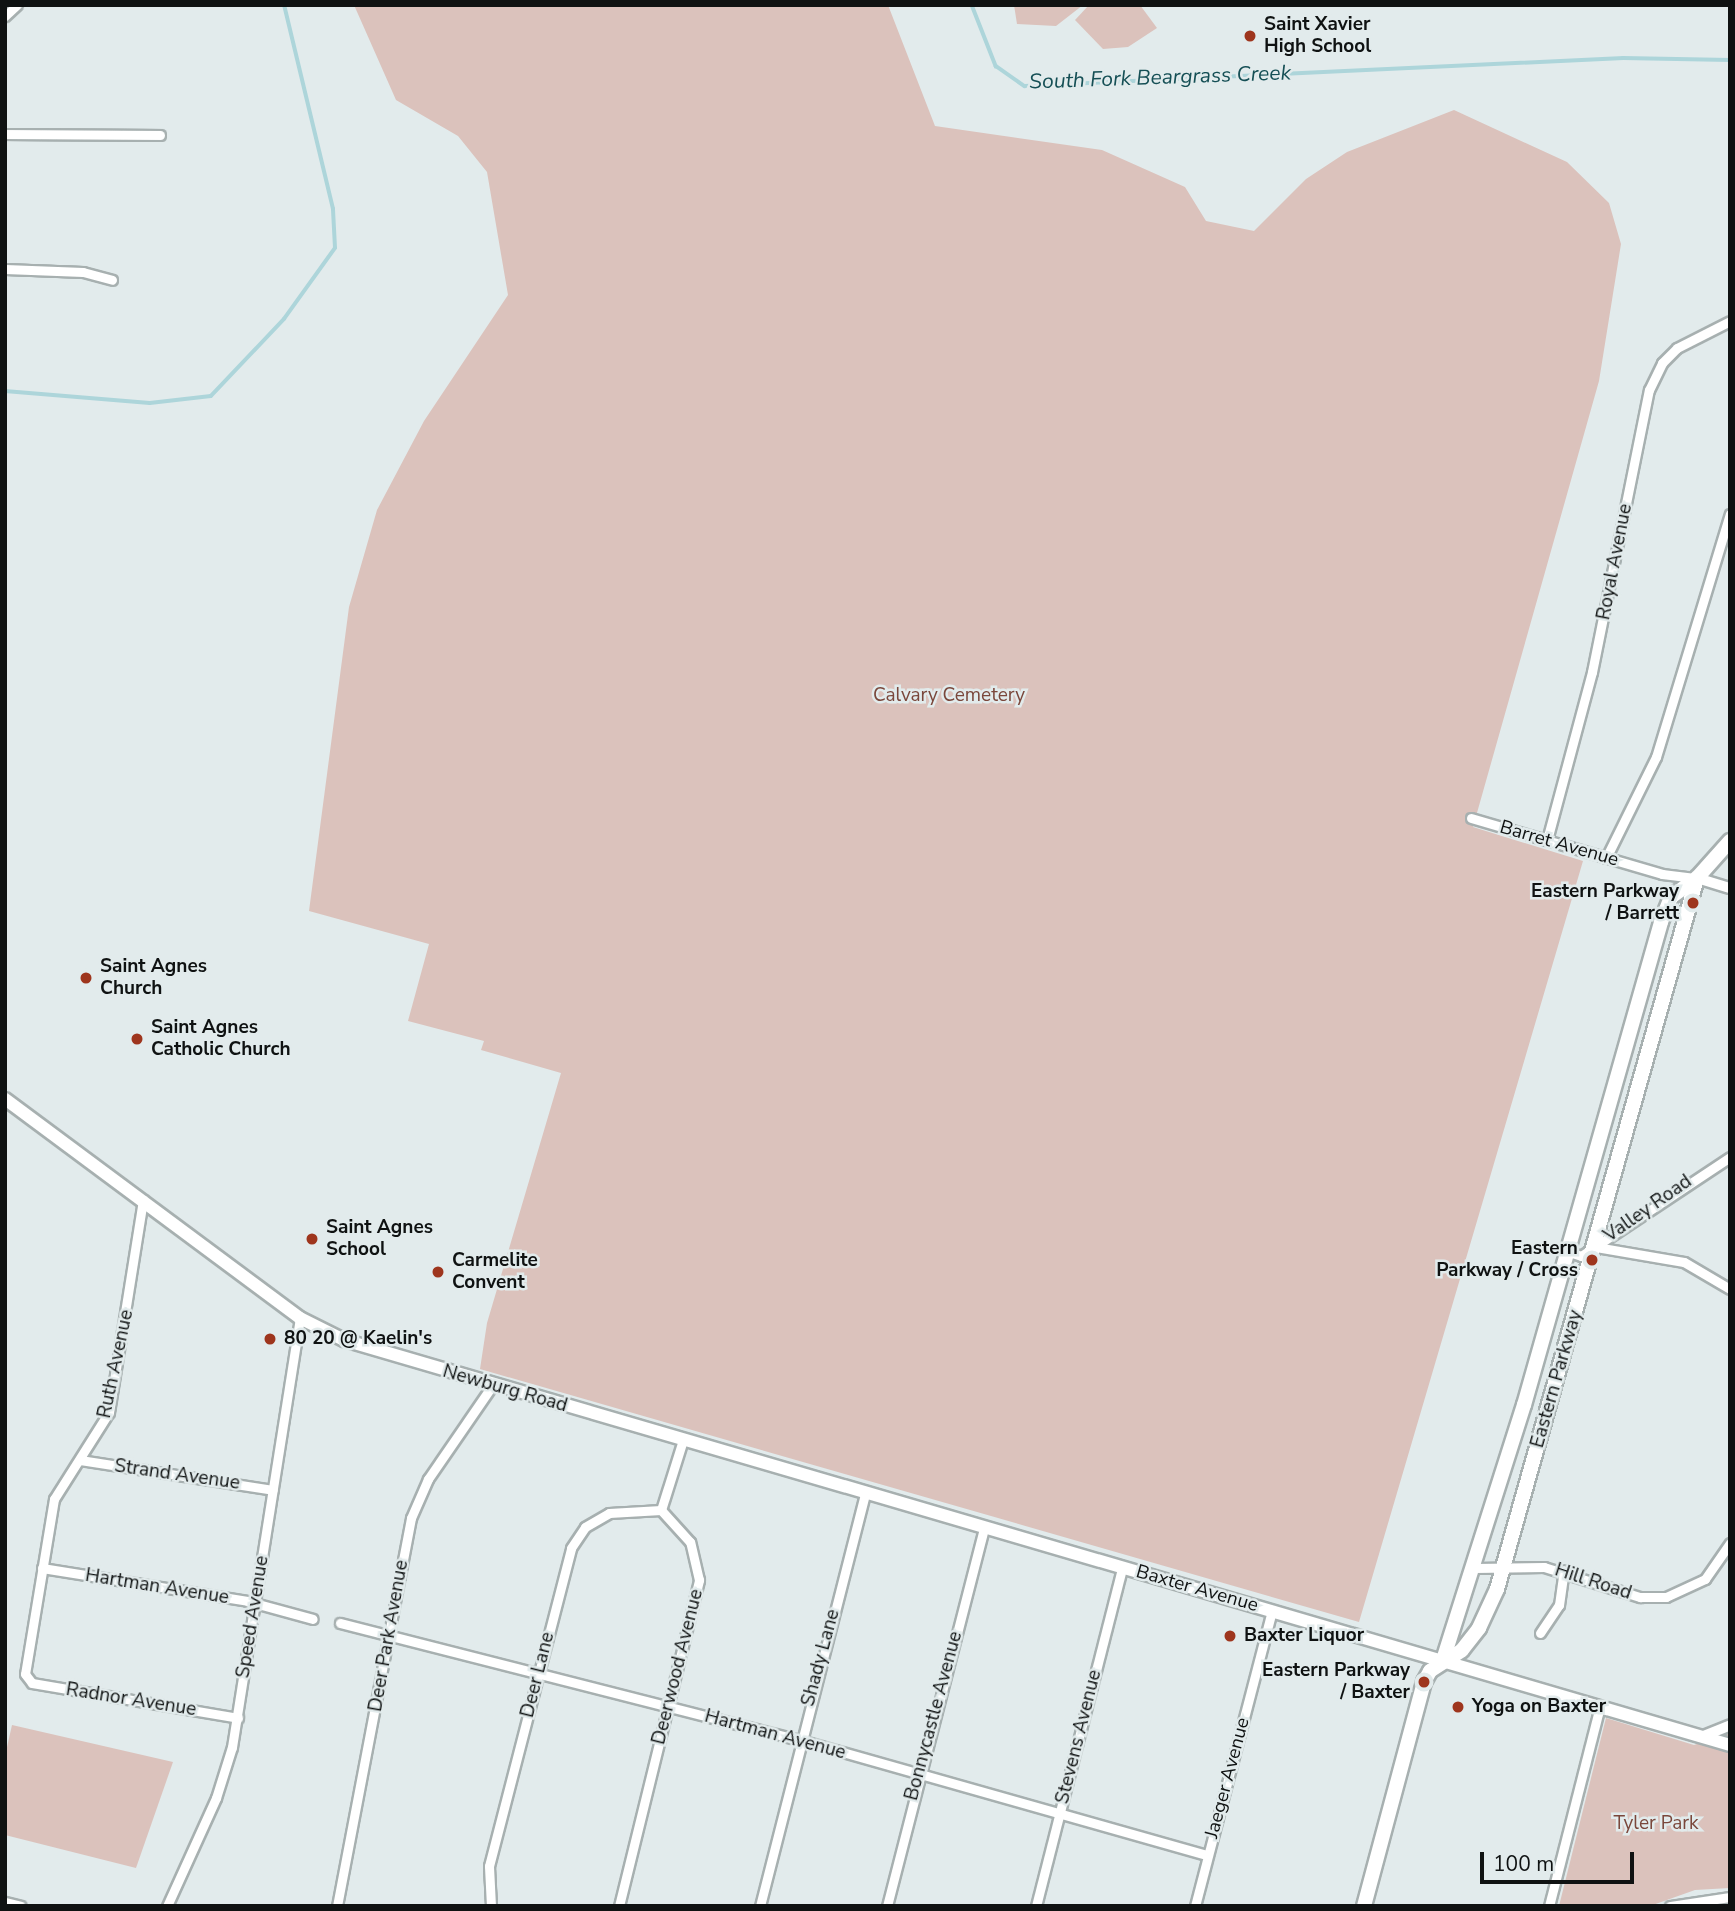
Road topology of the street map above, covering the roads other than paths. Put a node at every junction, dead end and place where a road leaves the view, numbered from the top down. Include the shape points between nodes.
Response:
1 (17, 5) edge
2 (5, 16) edge
3 (5, 134) edge
4 (160, 135) dead end
5 (5, 269) edge
6 (113, 280) dead end
7 (1730, 321) edge
8 (1730, 514) edge
9 (1471, 818) dead end
10 (1548, 839) junction
11 (1730, 841) edge
12 (1606, 858) junction
13 (1697, 878) junction
14 (1730, 888) edge
15 (5, 1098) edge
16 (1730, 1157) edge
17 (143, 1200) junction
18 (1596, 1247) junction
19 (1566, 1251) junction
20 (1730, 1289) edge
21 (300, 1318) junction
22 (492, 1386) junction
23 (683, 1440) junction
24 (80, 1460) junction
25 (274, 1490) junction
26 (865, 1493) junction
27 (661, 1510) junction
28 (984, 1527) junction
29 (1730, 1543) edge
30 (42, 1568) junction
31 (1122, 1568) junction
32 (1475, 1568) junction
33 (1503, 1569) junction
34 (1564, 1570) junction
35 (256, 1603) junction
36 (1272, 1610) junction
37 (313, 1619) dead end
38 (340, 1623) dead end
39 (1540, 1633) dead end
40 (389, 1637) junction
41 (1443, 1660) junction
42 (538, 1674) junction
43 (27, 1679) joint
44 (1600, 1706) junction
45 (668, 1707) junction
46 (238, 1718) junction
47 (1730, 1726) edge
48 (1701, 1737) junction
49 (800, 1740) junction
50 (1730, 1745) edge
51 (919, 1775) junction
52 (1059, 1815) junction
53 (1208, 1855) junction
54 (1730, 1897) edge
55 (5, 1902) edge
56 (1691, 1903) edge
57 (21, 1906) edge
58 (167, 1906) edge
59 (337, 1906) edge
60 (491, 1906) edge
61 (619, 1906) edge
62 (760, 1906) edge
63 (887, 1906) edge
64 (1036, 1906) edge
65 (1195, 1906) edge
66 (1364, 1906) edge
67 (1549, 1906) edge
68 (1670, 1906) edge

1 - 2 street
3 - 4 street
5 - 6 street via 83,272
7 - 10 street, Royal Avenue via 1677,348 1662,363 1648,390 1601,632
8 - 12 street via 1656,757
9 - 10 street, Barret Avenue
10 - 12 street, Barret Avenue
11 - 13 main road, Eastern Parkway
12 - 13 street, Barret Avenue
13 - 14 street, Barret Avenue
13 - 18 main road, Eastern Parkway
13 - 19 main road, Eastern Parkway via 1671,897 1661,922
15 - 17 main road, Newburg Road
16 - 18 street, Valley Road
17 - 21 main road, Newburg Road
17 - 24 street, Ruth Avenue via 109,1412
18 - 19 street, Valley Road via 1581,1256
18 - 20 street via 1684,1262
18 - 33 main road, Eastern Parkway
19 - 32 main road, Eastern Parkway
21 - 22 main road, Newburg Road via 344,1340
21 - 25 street, Speed Avenue
22 - 23 main road, Newburg Road
22 - 40 street, Deer Park Avenue via 415,1505
23 - 26 main road, Newburg Road
23 - 27 street
24 - 25 street, Strand Avenue
24 - 30 street, Ruth Avenue via 54,1499
25 - 35 street, Speed Avenue
26 - 28 main road, Baxter Avenue
26 - 49 street, Shady Lane
27 - 42 street, Deer Lane via 617,1510 580,1532 568,1558
27 - 45 street, Deerwood Avenue via 690,1542 699,1570
28 - 31 main road, Baxter Avenue
28 - 51 street, Bonnycastle Avenue
29 - 34 street, Hill Road via 1706,1579 1666,1597 1640,1597
30 - 35 street, Hartman Avenue
30 - 43 street, Ruth Avenue
31 - 36 main road, Baxter Avenue
31 - 52 street, Stevens Avenue
32 - 33 street, Hill Road
32 - 41 main road, Eastern Parkway
33 - 34 street, Hill Road
33 - 41 main road, Eastern Parkway via 1479,1628 1462,1650
34 - 39 street via 1559,1605
35 - 37 street, Hartman Avenue
35 - 46 street, Speed Avenue
36 - 41 main road, Baxter Avenue
36 - 53 street, Jaeger Avenue
38 - 40 street, Hartman Avenue
40 - 42 street, Hartman Avenue
40 - 59 street, Deer Park Avenue
41 - 44 main road, Baxter Avenue
41 - 66 main road, Eastern Parkway via 1424,1682
42 - 45 street, Hartman Avenue
42 - 60 street, Deer Lane via 489,1866
43 - 46 street, Radnor Avenue via 45,1686
44 - 48 main road, Baxter Avenue
44 - 67 street
45 - 49 street, Hartman Avenue
45 - 61 street, Deerwood Avenue
46 - 58 street, Speed Avenue via 216,1798
47 - 48 street
48 - 50 main road, Baxter Avenue
49 - 51 street, Hartman Avenue
49 - 62 street, Shady Lane
51 - 52 street, Hartman Avenue
51 - 63 street, Bonnycastle Avenue
52 - 53 street, Hartman Avenue
52 - 64 street, Stevens Avenue
53 - 65 street, Jaeger Avenue
54 - 56 street
55 - 57 street
56 - 68 street

